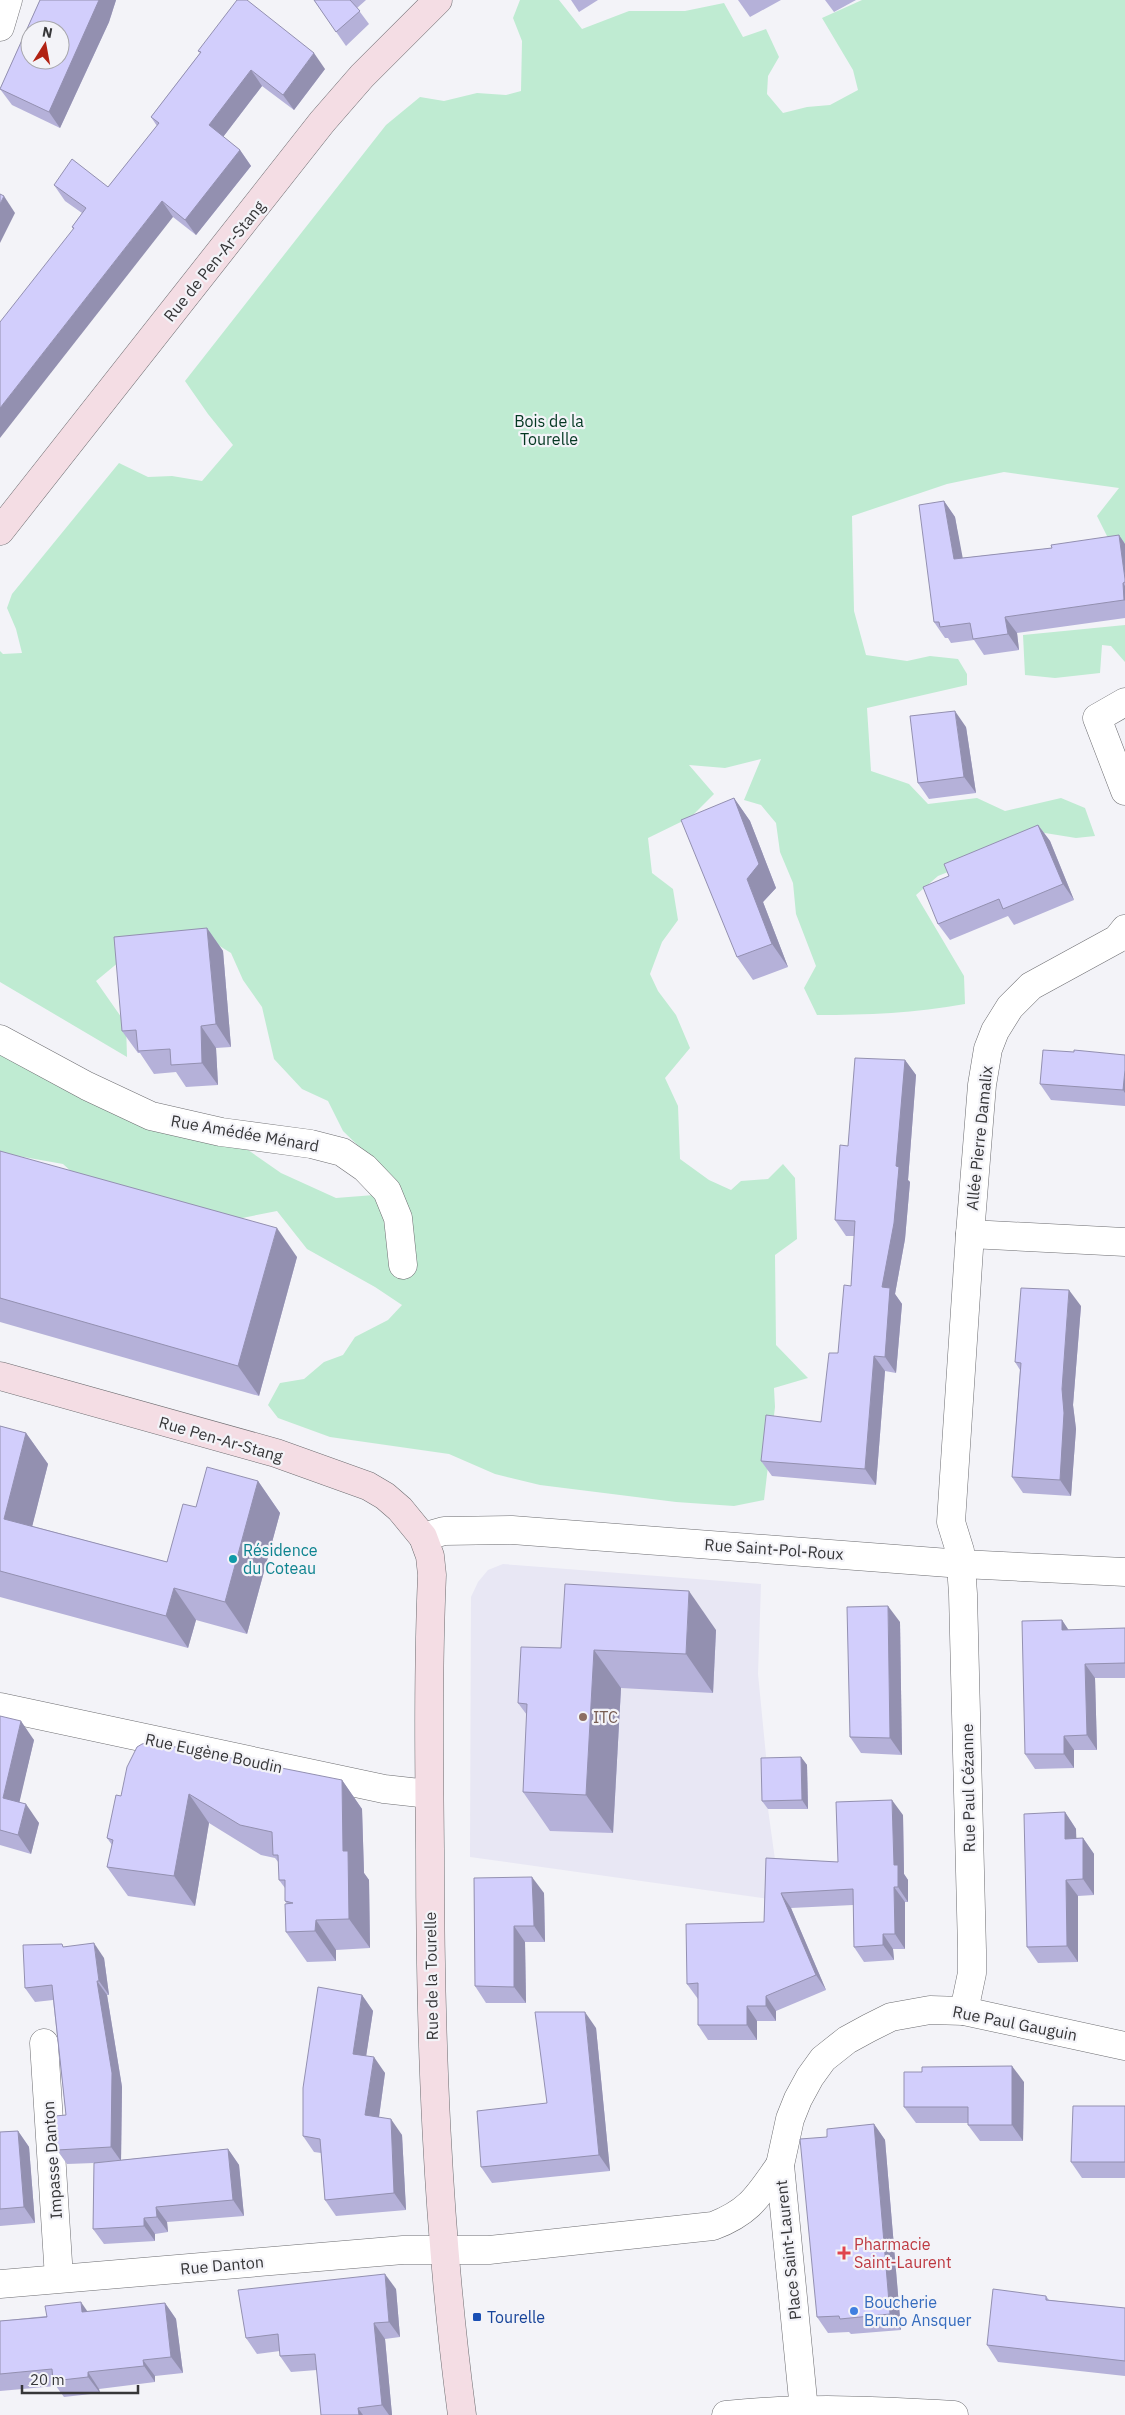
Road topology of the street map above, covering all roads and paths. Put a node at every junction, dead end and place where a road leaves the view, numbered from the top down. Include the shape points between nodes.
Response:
1 (8, 0) edge
2 (438, 0) edge
3 (0, 27) edge
4 (0, 531) edge
5 (1125, 702) edge
6 (1125, 791) edge
7 (1125, 929) edge
8 (0, 1039) edge
9 (970, 1234) junction
10 (1125, 1242) edge
11 (403, 1265) dead end
12 (0, 1376) edge
13 (423, 1537) junction
14 (962, 1564) junction
15 (1125, 1572) edge
16 (0, 1707) edge
17 (429, 1794) junction
18 (964, 2011) junction
19 (44, 2043) dead end
20 (1125, 2046) edge
21 (780, 2165) junction
22 (444, 2251) junction
23 (59, 2278) junction
24 (0, 2284) edge
25 (804, 2410) junction
26 (462, 2415) edge
27 (726, 2415) edge
28 (954, 2415) edge

1 - 3 street
2 - 4 street, Rue de Pen-Ar-Stang via 362,76 322,122
5 - 6 street via 1097,718
7 - 9 street, Allée Pierre Damalix via 1110,942 1031,986 1010,1007 995,1031 988,1049 982,1085
8 - 11 street, Rue Amédée Ménard via 86,1086 150,1116 221,1132 311,1144 342,1152 365,1168 387,1191 398,1218
9 - 10 street, Allée Pierre Damalix
9 - 14 street, Allée Pierre Damalix via 951,1522
12 - 13 street, Rue Pen-Ar-Stang via 276,1454 354,1480 385,1496
13 - 14 street, Rue Saint-Pol-Roux via 444,1531 512,1530
13 - 17 street, Rue de la Tourelle via 432,1574
14 - 15 street, Rue Saint-Pol-Roux
14 - 18 street, Rue Paul Cézanne via 972,1950 972,1973
16 - 17 street, Rue Eugène Boudin via 384,1789
17 - 22 street, Rue de la Tourelle via 433,2076
18 - 20 street, Rue Paul Gauguin
18 - 21 street, Rue Paul Gauguin via 930,2010 891,2017 846,2040 823,2059 798,2099
19 - 23 street, Impasse Danton
21 - 22 street, Place Saint-Laurent via 747,2208 712,2226 488,2250
21 - 25 street, Place Saint-Laurent
22 - 23 street, Rue Danton via 403,2250
22 - 26 street, Rue de la Tourelle
23 - 24 street, Rue Danton
25 - 27 street
25 - 28 street

